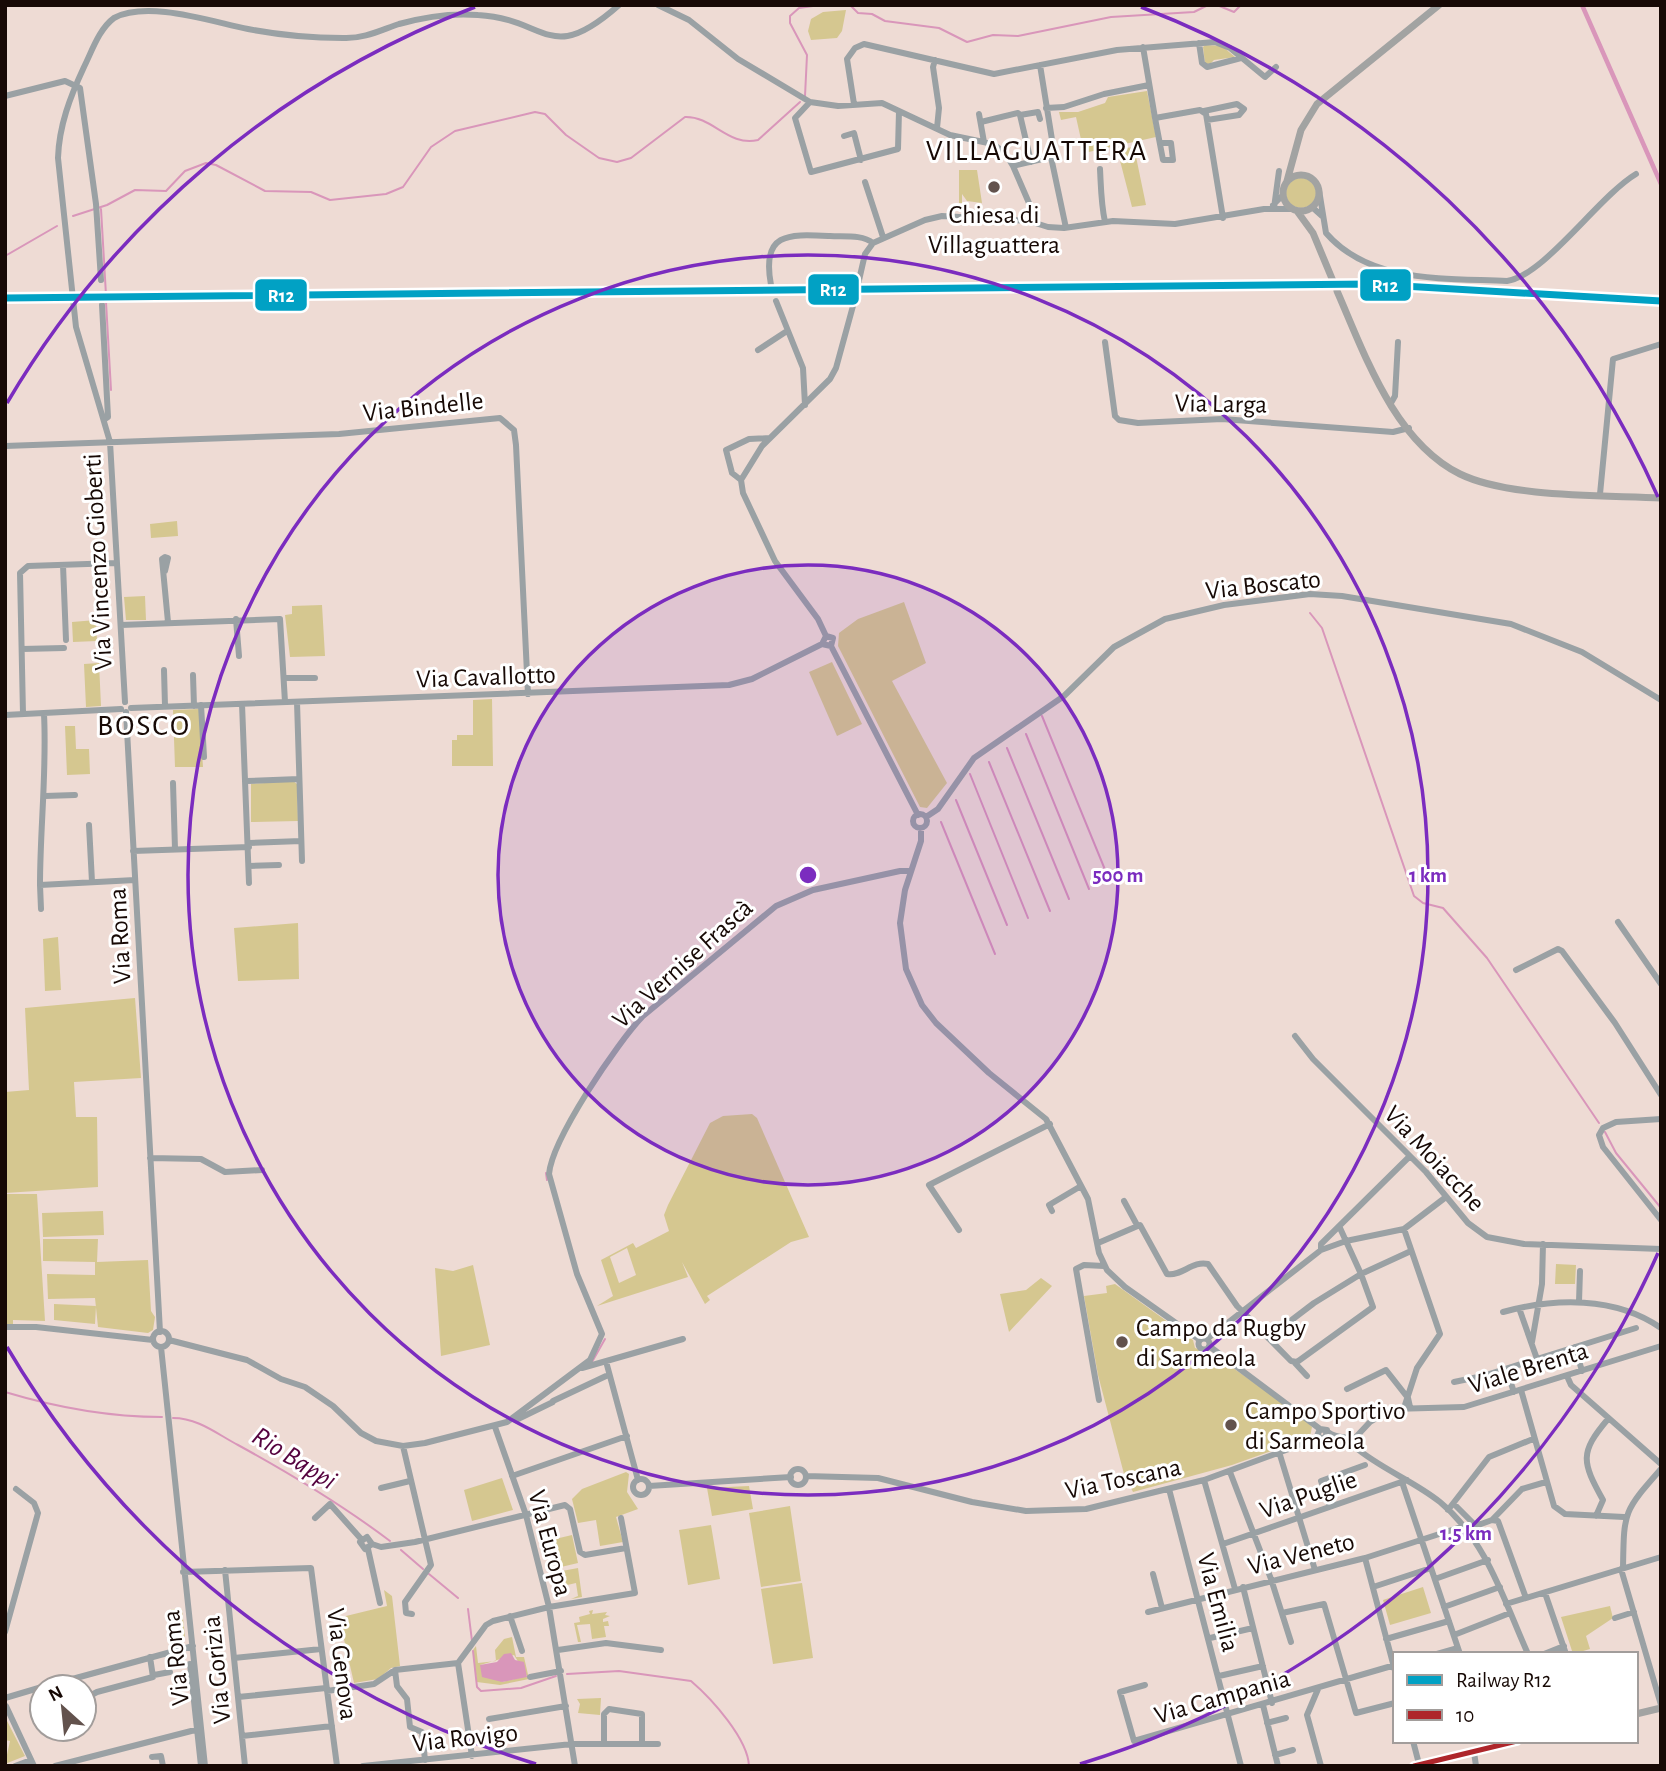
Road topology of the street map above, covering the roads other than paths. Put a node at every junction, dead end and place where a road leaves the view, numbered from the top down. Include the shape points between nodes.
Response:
1 (482, 5) edge
2 (619, 5) edge
3 (658, 5) edge
4 (1439, 5) edge
5 (481, 15) junction
6 (1199, 43) junction
7 (1143, 47) junction
8 (1241, 58) junction
9 (935, 60) junction
10 (1040, 65) junction
11 (1276, 67) dead end
12 (76, 84) junction
13 (1149, 85) junction
14 (5, 96) edge
15 (810, 102) junction
16 (854, 104) junction
17 (1046, 108) junction
18 (899, 111) junction
19 (1204, 111) junction
20 (979, 114) dead end
21 (1020, 115) junction
22 (1155, 118) junction
23 (1040, 119) dead end
24 (1207, 120) junction
25 (981, 122) junction
26 (937, 128) junction
27 (844, 136) dead end
28 (984, 142) junction
29 (1160, 143) dead end
30 (1294, 152) junction
31 (1051, 158) junction
32 (861, 160) junction
33 (1031, 162) junction
34 (1013, 166) junction
35 (1100, 169) dead end
36 (1279, 171) dead end
37 (1636, 174) dead end
38 (1306, 176) junction
39 (1287, 181) junction
40 (865, 182) dead end
41 (1319, 190) junction
42 (1283, 195) junction
43 (1274, 206) junction
44 (1312, 207) junction
45 (1295, 210) junction
46 (1323, 217) junction
47 (1223, 218) junction
48 (1312, 219) junction
49 (1029, 221) junction
50 (1105, 222) junction
51 (1066, 228) junction
52 (1313, 233) junction
53 (883, 237) junction
54 (873, 243) junction
55 (101, 280) dead end
56 (1333, 281) dead end
57 (771, 285) dead end
58 (1338, 291) dead end
59 (776, 301) dead end
60 (102, 305) dead end
61 (787, 331) junction
62 (1105, 342) dead end
63 (1398, 342) dead end
64 (1661, 344) edge
65 (758, 350) dead end
66 (1391, 403) junction
67 (805, 405) junction
68 (105, 419) junction
69 (1405, 430) junction
70 (770, 438) junction
71 (110, 442) junction
72 (5, 446) edge
73 (741, 480) junction
74 (1600, 494) junction
75 (1661, 498) edge
76 (117, 563) junction
77 (63, 565) junction
78 (165, 571) dead end
79 (236, 619) junction
80 (168, 622) junction
81 (121, 625) junction
82 (826, 636) junction
83 (66, 640) dead end
84 (822, 644) junction
85 (831, 646) junction
86 (64, 648) dead end
87 (22, 649) junction
88 (239, 656) dead end
89 (164, 670) dead end
90 (193, 675) dead end
91 (284, 678) junction
92 (315, 678) dead end
93 (528, 694) junction
94 (1661, 700) edge
95 (285, 702) junction
96 (297, 702) junction
97 (242, 704) junction
98 (165, 706) junction
99 (198, 706) junction
100 (126, 708) junction
101 (23, 714) junction
102 (44, 714) junction
103 (5, 715) edge
104 (204, 757) dead end
105 (299, 779) junction
106 (247, 781) junction
107 (173, 783) dead end
108 (75, 795) dead end
109 (45, 796) junction
110 (918, 815) junction
111 (926, 817) junction
112 (89, 825) dead end
113 (921, 828) junction
114 (301, 841) junction
115 (248, 845) junction
116 (175, 849) junction
117 (134, 851) junction
118 (302, 861) dead end
119 (279, 865) dead end
120 (249, 866) junction
121 (911, 872) junction
122 (135, 880) junction
123 (92, 882) junction
124 (250, 883) dead end
125 (40, 885) junction
126 (41, 909) dead end
127 (1618, 922) dead end
128 (1516, 970) dead end
129 (1661, 984) edge
130 (1295, 1036) dead end
131 (1661, 1095) edge
132 (1661, 1119) edge
133 (1050, 1124) junction
134 (1410, 1156) junction
135 (150, 1158) junction
136 (262, 1170) dead end
137 (1082, 1186) junction
138 (1446, 1197) junction
139 (1124, 1201) dead end
140 (1052, 1211) dead end
141 (1661, 1220) edge
142 (1137, 1225) junction
143 (1340, 1228) dead end
144 (1404, 1229) junction
145 (958, 1230) dead end
146 (1346, 1241) junction
147 (1098, 1243) junction
148 (1543, 1244) junction
149 (1661, 1249) edge
150 (1321, 1250) junction
151 (1411, 1251) junction
152 (1104, 1266) junction
153 (1580, 1271) dead end
154 (1361, 1274) junction
155 (1578, 1302) junction
156 (1539, 1303) junction
157 (1519, 1308) junction
158 (1242, 1311) junction
159 (1503, 1312) dead end
160 (5, 1327) edge
161 (1636, 1328) dead end
162 (1661, 1328) edge
163 (160, 1332) junction
164 (1268, 1338) junction
165 (683, 1339) dead end
166 (153, 1340) junction
167 (169, 1340) junction
168 (1205, 1342) junction
169 (1532, 1342) junction
170 (1661, 1346) edge
171 (161, 1347) junction
172 (1574, 1347) junction
173 (1537, 1359) junction
174 (1294, 1362) junction
175 (607, 1365) dead end
176 (582, 1368) junction
177 (1506, 1370) junction
178 (1582, 1371) junction
179 (606, 1376) dead end
180 (1307, 1376) dead end
181 (1567, 1376) junction
182 (1454, 1381) dead end
183 (1348, 1390) dead end
184 (1517, 1391) junction
185 (1405, 1396) junction
186 (1099, 1400) dead end
187 (1407, 1408) junction
188 (1608, 1419) junction
189 (507, 1422) junction
190 (495, 1427) junction
191 (626, 1436) junction
192 (1324, 1437) junction
193 (1533, 1439) junction
194 (1350, 1443) junction
195 (403, 1446) junction
196 (1280, 1455) junction
197 (1365, 1465) dead end
198 (1661, 1466) edge
199 (1230, 1472) junction
200 (512, 1476) junction
201 (411, 1480) junction
202 (638, 1480) junction
203 (1203, 1480) junction
204 (1404, 1481) junction
205 (1546, 1482) junction
206 (649, 1486) junction
207 (381, 1488) dead end
208 (16, 1489) dead end
209 (1169, 1489) junction
210 (1454, 1504) junction
211 (1330, 1506) junction
212 (1448, 1510) junction
213 (526, 1515) junction
214 (1596, 1516) junction
215 (315, 1517) dead end
216 (1299, 1517) junction
217 (1624, 1517) junction
218 (621, 1518) dead end
219 (1492, 1520) junction
220 (1475, 1525) junction
221 (1461, 1527) junction
222 (1253, 1534) junction
223 (1421, 1539) junction
224 (426, 1540) junction
225 (1223, 1544) junction
226 (370, 1546) junction
227 (626, 1549) junction
228 (1309, 1551) junction
229 (1294, 1555) dead end
230 (1661, 1557) edge
231 (1365, 1558) junction
232 (1488, 1560) junction
233 (1431, 1568) junction
234 (1622, 1569) junction
235 (225, 1570) junction
236 (1315, 1570) junction
237 (182, 1572) junction
238 (1153, 1574) dead end
239 (1271, 1579) junction
240 (1435, 1579) junction
241 (1243, 1587) junction
242 (1373, 1587) junction
243 (1500, 1587) junction
244 (1235, 1589) junction
245 (1545, 1593) junction
246 (1526, 1598) junction
247 (1199, 1599) junction
248 (380, 1603) dead end
249 (1506, 1604) junction
250 (1444, 1606) junction
251 (549, 1607) junction
252 (1162, 1608) junction
253 (1148, 1612) dead end
254 (1634, 1612) junction
255 (1282, 1613) junction
256 (1510, 1613) junction
257 (412, 1614) dead end
258 (510, 1616) junction
259 (1615, 1618) dead end
260 (1449, 1621) junction
261 (1253, 1628) junction
262 (5, 1632) edge
263 (1454, 1635) junction
264 (1210, 1638) junction
265 (1386, 1639) junction
266 (1291, 1642) dead end
267 (190, 1646) junction
268 (1564, 1646) junction
269 (321, 1650) junction
270 (558, 1650) junction
271 (661, 1650) dead end
272 (522, 1651) dead end
273 (1459, 1651) edge
274 (1527, 1652) edge
275 (1549, 1652) edge
276 (1566, 1652) edge
277 (150, 1657) junction
278 (234, 1658) junction
279 (458, 1663) junction
280 (1393, 1664) edge
281 (1263, 1666) junction
282 (1393, 1667) edge
283 (396, 1671) junction
284 (170, 1672) dead end
285 (92, 1673) edge
286 (562, 1674) junction
287 (154, 1675) junction
288 (1219, 1676) junction
289 (530, 1677) dead end
290 (1348, 1680) junction
291 (1146, 1685) dead end
292 (397, 1686) junction
293 (327, 1689) junction
294 (1318, 1689) junction
295 (28, 1692) edge
296 (98, 1692) edge
297 (1307, 1693) junction
298 (394, 1694) dead end
299 (238, 1697) junction
300 (1272, 1703) junction
301 (1311, 1704) junction
302 (1393, 1704) edge
303 (6, 1705) edge
304 (1263, 1705) junction
305 (566, 1706) junction
306 (1661, 1706) edge
307 (1638, 1713) edge
308 (1228, 1714) junction
309 (1286, 1718) dead end
310 (489, 1719) dead end
311 (1267, 1723) junction
312 (332, 1726) junction
313 (199, 1729) junction
314 (242, 1735) junction
315 (1414, 1743) edge
316 (572, 1744) junction
317 (604, 1744) junction
318 (642, 1744) junction
319 (658, 1744) dead end
320 (1492, 1744) edge
321 (1293, 1750) dead end
322 (1416, 1752) junction
323 (1474, 1752) junction
324 (1275, 1755) junction
325 (472, 1756) junction
326 (152, 1757) dead end
327 (425, 1760) junction
328 (1431, 1762) junction
329 (33, 1763) edge
330 (1414, 1765) edge
331 (15, 1766) edge
332 (55, 1766) edge
333 (163, 1766) edge
334 (203, 1766) edge
335 (245, 1766) edge
336 (337, 1766) edge
337 (363, 1766) edge
338 (575, 1766) edge
339 (1241, 1766) edge
340 (1278, 1766) edge
341 (1321, 1766) edge
342 (1476, 1766) edge

1 - 5 street
2 - 5 street, Via Vincenzo Gioberti via 585,32 568,37 544,35
3 - 15 street via 689,20 738,59
4 - 30 main road via 1317,104
5 - 12 street, Via Vincenzo Gioberti via 419,19 343,38 268,32 189,13 131,11 104,28
6 - 7 street
6 - 8 street via 1222,43
6 - 8 street via 1207,67
7 - 10 street
7 - 13 street
8 - 11 street via 1265,77
9 - 10 street via 994,74
9 - 16 street via 870,44 855,48 847,59
9 - 26 street
10 - 17 street
12 - 14 street via 65,81
12 - 55 street via 96,207
12 - 68 street, Via Vincenzo Gioberti via 64,117 58,159 74,314
13 - 17 street
13 - 22 street
15 - 16 street
15 - 32 street via 795,118 809,170
16 - 18 street via 882,103
17 - 31 street via 1054,152
18 - 26 street
18 - 32 street via 898,149
19 - 22 street
19 - 24 street
19 - 24 street via 1237,104 1244,108 1239,115
20 - 25 street
21 - 23 street via 1033,111
21 - 25 street
21 - 33 street
22 - 29 street
24 - 47 street
25 - 28 street
26 - 28 street
27 - 32 street via 854,133
28 - 34 street via 1000,149
30 - 38 main road via 1296,165
30 - 39 main road
31 - 33 street
31 - 51 street
33 - 34 street
34 - 49 street via 1029,203
35 - 50 street
36 - 43 street
37 - 46 street via 1616,187 1536,265 1507,281 1398,275 1331,239
38 - 39 main road
38 - 41 main road
39 - 42 main road
40 - 53 street
41 - 44 main road
41 - 46 street
42 - 43 street
42 - 45 main road
43 - 45 street
43 - 47 street
44 - 45 main road
44 - 46 street
44 - 48 main road
45 - 52 main road
46 - 48 street
47 - 50 street via 1175,225
48 - 52 main road
49 - 51 street
49 - 53 street via 942,216
50 - 51 street
52 - 56 main road
53 - 54 street
54 - 57 street via 866,238 786,236 776,242 768,257
54 - 67 street via 866,254 836,368
58 - 66 main road
59 - 61 street
60 - 68 street, Via Vincenzo Gioberti
61 - 65 street
61 - 67 street via 803,368
62 - 69 street, Via Larga via 1119,420 1222,419
63 - 66 street
64 - 74 street via 1613,359
66 - 69 main road
67 - 70 street
68 - 71 street, Via Vincenzo Gioberti
69 - 74 main road via 1440,461 1471,478 1507,487
70 - 73 street
70 - 73 street via 749,439 726,450 732,473
71 - 72 street
71 - 76 street, Via Vincenzo Gioberti
71 - 93 street, Via Bindelle via 339,434 493,417 506,421 514,430 516,445
73 - 82 street via 743,494 775,561 814,612
74 - 75 main road
76 - 77 street
76 - 81 street, Via Vincenzo Gioberti
77 - 83 street
77 - 87 street via 28,566 20,573
78 - 80 street
79 - 80 street
79 - 88 street
79 - 91 street via 280,619
80 - 81 street
81 - 100 street, Via Vincenzo Gioberti
82 - 84 street
82 - 85 street via 834,640
84 - 85 street
84 - 93 street, Via Cavallotto via 752,679 729,685
85 - 110 street
86 - 87 street
87 - 101 street
89 - 98 street
90 - 99 street
91 - 92 street
91 - 95 street
93 - 96 street, Via Cavallotto
94 - 111 street, Via Boscato via 1582,652 1511,624 1331,595 1224,605 1165,620 1114,646 1064,696 974,758 938,809
95 - 96 street, Via Cavallotto
95 - 97 street, Via Cavallotto
96 - 105 street
97 - 99 street, Via Cavallotto
97 - 106 street
98 - 99 street, Via Cavallotto
98 - 100 street, Via Cavallotto
99 - 104 street
100 - 102 street, Via Cavallotto
100 - 117 street, Via Roma
101 - 102 street, Via Cavallotto
101 - 103 street, Via Cavallotto
102 - 109 street
105 - 106 street
105 - 114 street
106 - 115 street
107 - 116 street
108 - 109 street
109 - 125 street via 39,836
110 - 111 street
110 - 113 street via 914,823
111 - 113 street, Via Boscato
112 - 123 street
113 - 121 street
114 - 115 street
114 - 118 street
115 - 116 street
115 - 120 street
116 - 117 street
117 - 122 street, Via Roma
119 - 120 street
120 - 124 street
121 - 133 street via 900,936 906,969 922,1005 941,1029
121 - 176 street, Via Vernise Frascà via 813,890 776,906 643,1016 609,1058 558,1142 549,1174 577,1274 601,1334 598,1348
122 - 123 street
122 - 135 street, Via Roma
123 - 125 street
125 - 126 street
127 - 129 street
128 - 131 street via 1558,948 1562,951
130 - 134 street, Via Moiacche
132 - 141 street via 1616,1122 1599,1135 1603,1147
133 - 137 street
133 - 145 street via 929,1185
134 - 138 street, Via Moiacche
134 - 150 street via 1338,1225
135 - 136 street via 201,1158 225,1172
135 - 163 street, Via Roma
137 - 140 street via 1049,1205
137 - 147 street
138 - 144 street
138 - 148 street, Via Moiacche via 1487,1237
139 - 142 street
142 - 147 street
142 - 158 street via 1142,1226 1170,1276 1202,1262 1208,1264
143 - 146 street
144 - 146 street
144 - 151 street
146 - 150 street
146 - 154 street
147 - 152 street
148 - 149 street, Via Moiacche
148 - 156 street
150 - 158 street
151 - 154 street
151 - 185 street via 1440,1334
152 - 168 street via 1125,1287
152 - 186 street via 1076,1269
153 - 155 street
154 - 164 street
154 - 174 street via 1374,1306
155 - 156 street
155 - 162 street via 1620,1311
156 - 157 street
156 - 169 street
157 - 159 street
157 - 169 street
158 - 164 street
158 - 168 street
160 - 166 street
161 - 172 street
163 - 166 street
163 - 167 street
164 - 174 street
165 - 176 street, Via Vernise Frascà
166 - 171 street
167 - 171 street
167 - 195 street, Via Vernise Frascà via 247,1360 318,1394 361,1433
168 - 192 street via 1320,1429
169 - 173 street
170 - 178 street, Viale Brenta
171 - 237 street, Via Roma
172 - 173 street
172 - 178 street
173 - 177 street
174 - 180 street
175 - 191 street
176 - 189 street, Via Vernise Frascà
177 - 182 street
177 - 184 street
178 - 181 street, Viale Brenta
179 - 189 street, Via Vernise Frascà
181 - 184 street, Viale Brenta
181 - 188 street
183 - 185 street via 1386,1370
184 - 187 street, Viale Brenta via 1464,1407
184 - 193 street
185 - 187 street
187 - 194 street, Viale Brenta via 1380,1415
188 - 198 street
188 - 214 street via 1589,1442 1585,1467 1602,1500
189 - 190 street, Via Vernise Frascà
190 - 195 street, Via Vernise Frascà
190 - 200 street, Via Europa
191 - 200 street
191 - 202 street
192 - 194 street
192 - 196 street, Via Toscana
193 - 205 street
193 - 210 street via 1489,1457
194 - 204 street
195 - 201 street
196 - 199 street, Via Toscana
196 - 216 street
197 - 211 street via 1321,1481
198 - 217 street
199 - 203 street, Via Toscana
199 - 222 street
200 - 213 street, Via Europa
201 - 207 street
201 - 224 street
202 - 206 street
202 - 206 street, Via Toscana via 633,1486 637,1495 645,1495
203 - 209 street, Via Toscana
203 - 225 street
204 - 211 street, Via Puglie
204 - 212 street
204 - 223 street
205 - 214 street via 1559,1511
205 - 219 street via 1522,1489
206 - 209 street, Via Toscana via 791,1477 800,1485 806,1476 878,1478 1026,1511 1086,1509
208 - 262 street via 34,1503 38,1513
209 - 247 street, Via Emilia
210 - 212 street
210 - 220 street
211 - 216 street, Via Puglie
212 - 221 street
213 - 224 street
213 - 227 street via 568,1506 580,1552
213 - 251 street, Via Europa
214 - 217 street
215 - 226 street via 330,1504
216 - 222 street, Via Puglie
216 - 228 street
217 - 234 street
218 - 227 street
219 - 220 street, Via Veneto
219 - 246 street via 1498,1521
220 - 221 street, Via Veneto
221 - 223 street, Via Veneto
221 - 232 street
222 - 225 street, Via Puglie
222 - 239 street
223 - 231 street, Via Veneto
223 - 233 street
224 - 226 street
224 - 257 street via 429,1567 405,1602 407,1613
225 - 244 street
226 - 248 street
227 - 251 street via 635,1593
228 - 229 street
228 - 236 street
230 - 234 street
231 - 236 street, Via Veneto
231 - 242 street
232 - 240 street
232 - 243 street
233 - 240 street
233 - 242 street
234 - 245 street
234 - 254 street
235 - 237 street
235 - 269 street, Via Genova via 311,1568
235 - 278 street, Via Gorizia
236 - 239 street, Via Veneto
237 - 267 street, Via Roma
238 - 252 street
239 - 241 street, Via Veneto
239 - 255 street
240 - 250 street
241 - 244 street, Via Veneto
241 - 261 street
242 - 265 street
243 - 249 street
243 - 250 street
244 - 247 street, Via Veneto
245 - 246 street
245 - 268 street
246 - 249 street
247 - 252 street, Via Veneto
247 - 264 street, Via Emilia
249 - 256 street
250 - 260 street
251 - 258 street
251 - 270 street, Via Europa
252 - 253 street, Via Veneto
254 - 259 street
254 - 306 street
255 - 266 street
255 - 290 street via 1324,1604
256 - 263 street
256 - 274 street
258 - 272 street
258 - 279 street via 489,1622
260 - 263 street
260 - 265 street
261 - 264 street
261 - 281 street
263 - 273 street
264 - 288 street, Via Emilia
265 - 280 street
267 - 277 street
267 - 313 street, Via Roma
268 - 275 street
268 - 276 street
269 - 278 street
269 - 293 street, Via Genova
270 - 271 street via 606,1643
270 - 286 street, Via Europa
277 - 285 street
277 - 287 street
278 - 299 street, Via Gorizia
279 - 283 street
279 - 325 street
281 - 288 street
281 - 300 street
282 - 290 street, Via Campania
283 - 292 street
283 - 293 street via 374,1684
284 - 287 street
286 - 289 street
286 - 305 street, Via Europa
287 - 296 street
288 - 308 street, Via Emilia
290 - 294 street, Via Campania
290 - 302 street via 1356,1713
291 - 308 street, Via Campania via 1120,1692 1133,1741
292 - 298 street
292 - 327 street via 407,1699 410,1727 422,1732
293 - 299 street
293 - 312 street, Via Genova
294 - 297 street, Via Campania
294 - 301 street
295 - 303 street
297 - 300 street, Via Campania
297 - 301 street
299 - 314 street, Via Gorizia
300 - 304 street, Via Campania
301 - 341 street via 1307,1720
303 - 329 street
304 - 308 street, Via Campania
304 - 311 street
305 - 310 street
305 - 316 street, Via Europa
306 - 307 main road
308 - 339 street, Via Emilia
309 - 311 street
311 - 324 street
312 - 314 street
312 - 336 street, Via Genova
313 - 332 street
313 - 334 street, Via Roma
314 - 335 street, Via Gorizia
315 - 322 street
316 - 317 street, Via Rovigo
316 - 325 street, Via Rovigo
316 - 338 street, Via Europa
317 - 318 street, Via Rovigo
317 - 318 street via 604,1714 609,1709 642,1714
318 - 319 street, Via Rovigo
320 - 323 main road
321 - 324 street
322 - 328 street
322 - 330 street
323 - 328 main road
323 - 342 street
324 - 340 street
325 - 327 street, Via Rovigo
326 - 333 street via 161,1756
327 - 337 street, Via Rovigo
328 - 330 main road
329 - 331 street

